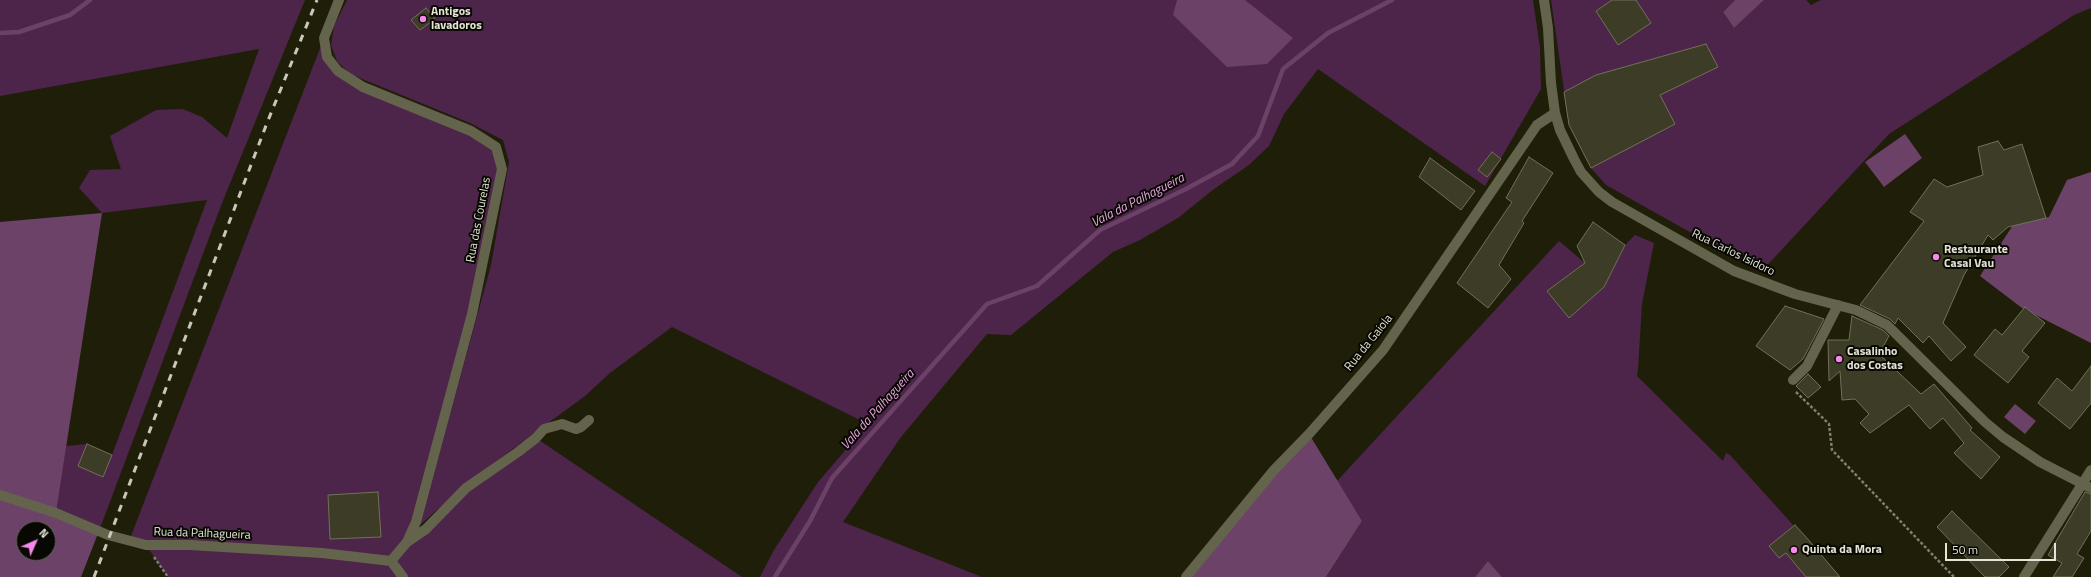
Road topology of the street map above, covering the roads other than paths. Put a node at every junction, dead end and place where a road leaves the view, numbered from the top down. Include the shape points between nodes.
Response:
1 (339, 0) edge
2 (1544, 0) edge
3 (1555, 113) junction
4 (1838, 305) junction
5 (1793, 380) road end
6 (589, 420) dead end
7 (2091, 470) edge
8 (2086, 486) edge
9 (0, 495) edge
10 (407, 542) junction
11 (391, 561) junction
12 (403, 577) edge
13 (1186, 577) edge
14 (2024, 577) edge

1 - 10 street, Rua das Courelas via 324,38 327,57 338,71 362,87 471,131 496,147 502,169 472,314 416,522
2 - 3 street, Rua Carlos Isidoro
3 - 4 street, Rua Carlos Isidoro via 1566,144 1581,172 1612,202 1734,271 1795,294
3 - 13 street, Rua da Gaiola via 1537,125 1383,350 1274,470
4 - 5 street via 1807,366
4 - 8 street, Rua Carlos Isidoro via 1856,310 1887,325 1985,422 2040,462
6 - 10 street via 576,429 562,424 544,429 518,452 466,488 426,529
7 - 8 street
8 - 14 street
9 - 11 street, Rua da Palhagueira via 56,513 108,535 146,545 314,552
10 - 11 street
11 - 12 street

